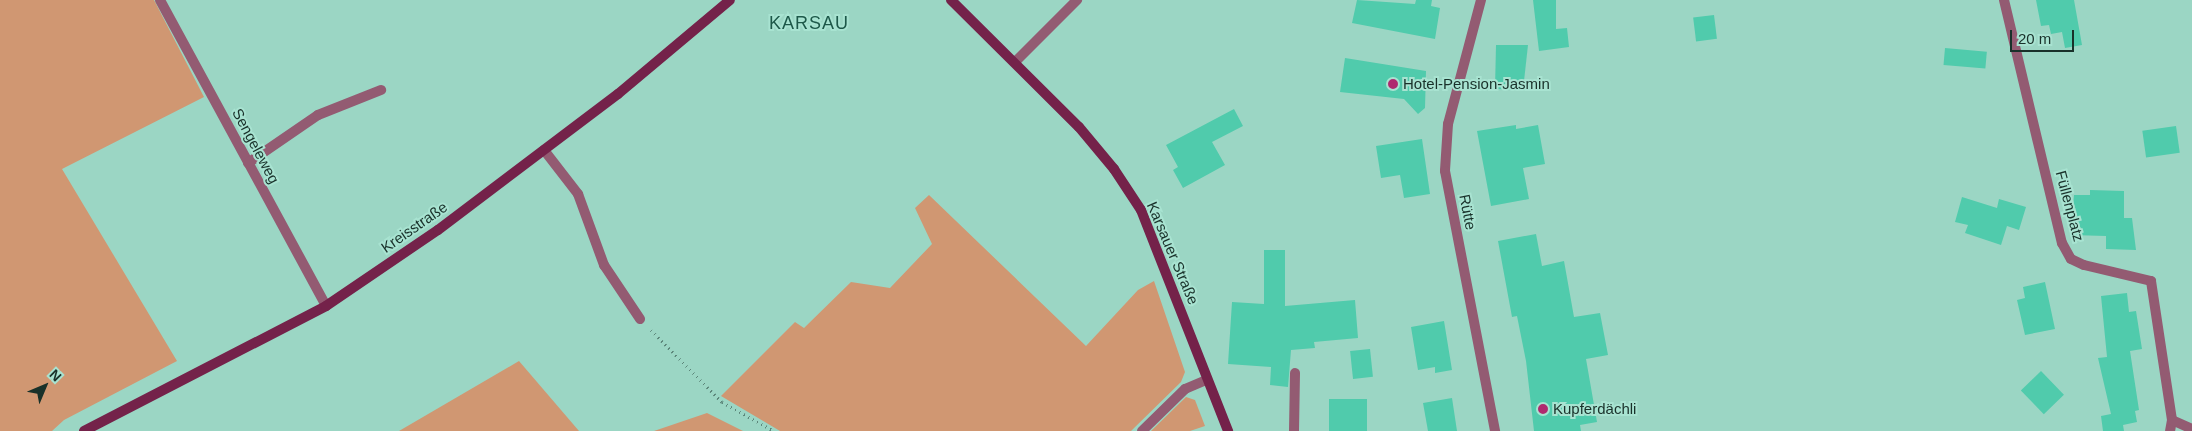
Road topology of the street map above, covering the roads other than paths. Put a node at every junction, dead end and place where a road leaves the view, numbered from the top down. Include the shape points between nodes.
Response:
1 (160, 0) edge
2 (730, 0) edge
3 (951, 0) edge
4 (1078, 0) edge
5 (1481, 0) edge
6 (2004, 0) edge
7 (1015, 62) junction
8 (381, 90) dead end
9 (544, 150) junction
10 (248, 163) junction
11 (326, 306) junction
12 (640, 319) road end
13 (1295, 372) dead end
14 (1206, 380) junction
15 (2171, 426) edge
16 (2192, 429) edge
17 (84, 431) edge
18 (1142, 431) edge
19 (1228, 431) edge
20 (1294, 431) edge
21 (1495, 431) edge

1 - 10 street, Sengeleweg
2 - 9 street, Kreisstraße via 618,94
3 - 7 street, Karsauer Straße
4 - 7 street
5 - 21 street, Rütte via 1448,124 1445,171
6 - 15 street, Füllenplatz via 2062,243 2071,259 2084,265 2152,281
7 - 14 street, Karsauer Straße via 1079,127 1114,169 1141,210
8 - 10 street via 318,115
9 - 11 street, Kreisstraße via 438,230
9 - 12 street via 578,194 604,265
10 - 11 street, Sengeleweg
11 - 17 street, Kreisstraße
13 - 20 street
14 - 18 street via 1185,389
14 - 19 street, Karsauer Straße
15 - 16 street, Füllenplatz

